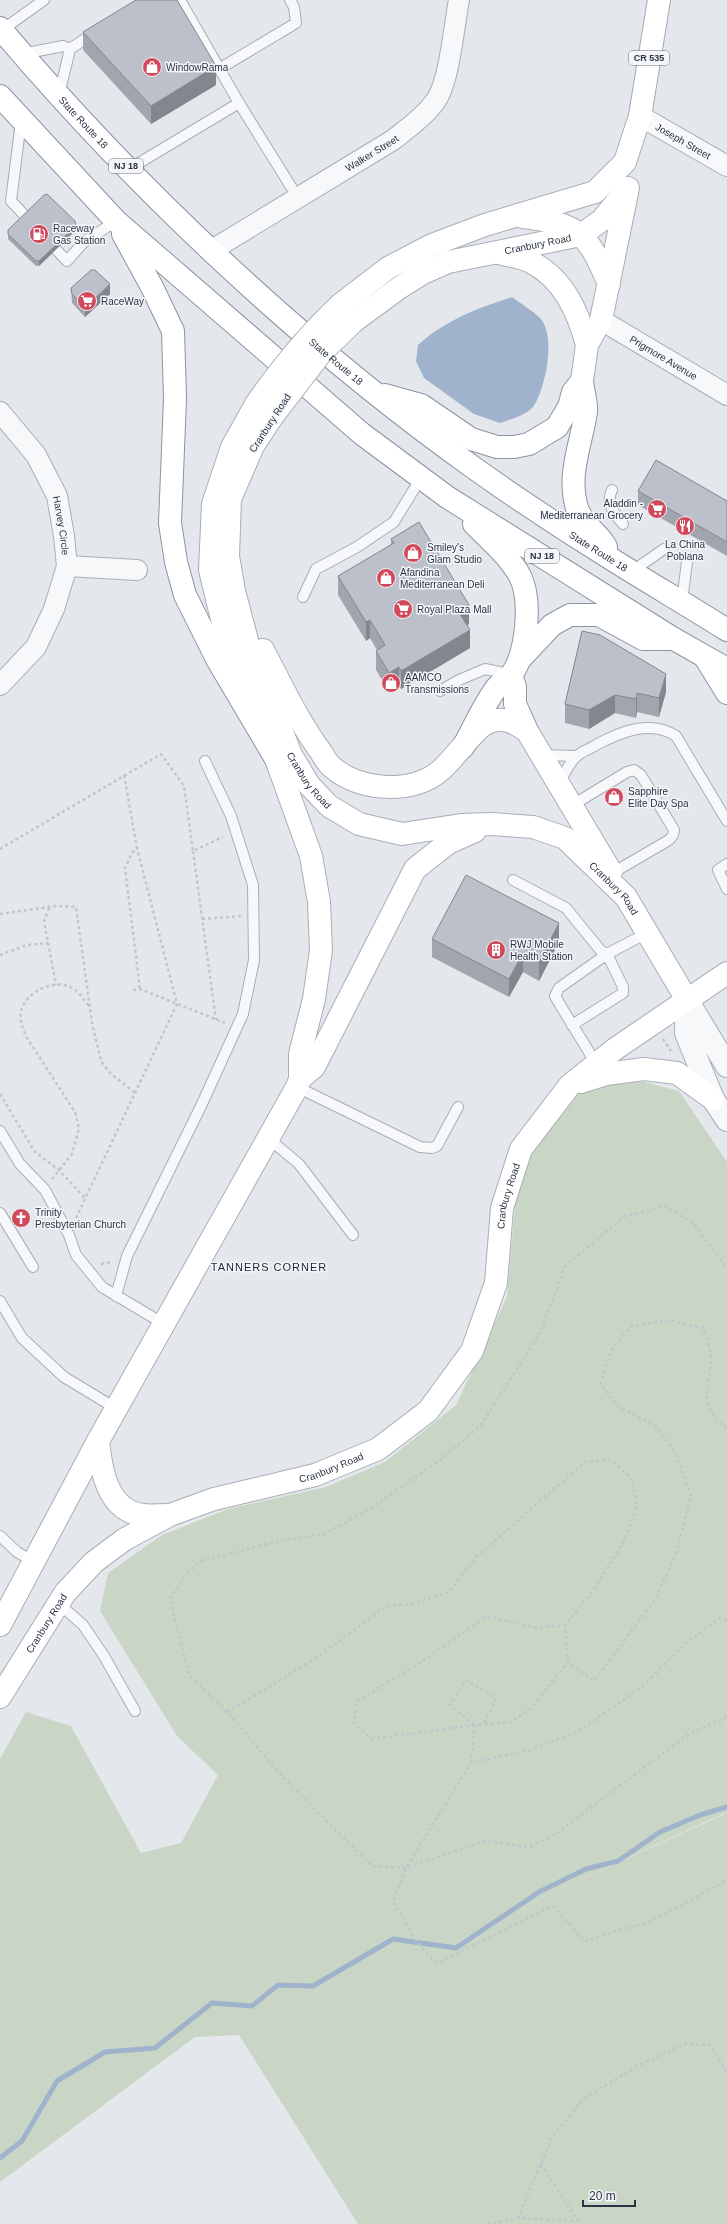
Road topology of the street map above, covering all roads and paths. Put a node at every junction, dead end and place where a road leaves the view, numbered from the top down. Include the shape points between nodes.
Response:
1 (44, 0) edge
2 (180, 0) edge
3 (290, 0) edge
4 (459, 0) edge
5 (659, 0) edge
6 (103, 26) edge
7 (6, 32) edge
8 (70, 49) junction
9 (219, 69) junction
10 (0, 96) edge
11 (59, 97) junction
12 (239, 103) junction
13 (640, 116) junction
14 (21, 120) junction
15 (727, 166) edge
16 (129, 169) junction
17 (628, 188) junction
18 (298, 198) junction
19 (517, 216) junction
20 (116, 221) junction
21 (581, 235) junction
22 (212, 250) junction
23 (493, 251) junction
24 (609, 284) junction
25 (601, 320) junction
26 (587, 345) junction
27 (582, 381) junction
28 (375, 393) junction
29 (727, 395) edge
30 (264, 410) junction
31 (0, 412) edge
32 (422, 476) junction
33 (612, 490) dead end
34 (448, 497) junction
35 (623, 524) dead end
36 (664, 549) dead end
37 (687, 562) dead end
38 (67, 566) junction
39 (622, 566) junction
40 (138, 570) dead end
41 (234, 591) junction
42 (303, 597) dead end
43 (682, 601) junction
44 (727, 630) edge
45 (674, 639) junction
46 (704, 656) junction
47 (515, 668) junction
48 (727, 669) edge
49 (0, 685) edge
50 (440, 692) dead end
51 (727, 693) edge
52 (527, 731) junction
53 (463, 747) junction
54 (541, 755) junction
55 (576, 756) junction
56 (276, 759) junction
57 (205, 761) dead end
58 (124, 776) junction
59 (558, 784) junction
60 (571, 806) junction
61 (727, 821) edge
62 (492, 824) junction
63 (236, 831) junction
64 (137, 848) junction
65 (0, 849) edge
66 (193, 850) junction
67 (727, 864) edge
68 (608, 875) junction
69 (513, 880) dead end
70 (727, 889) edge
71 (49, 908) junction
72 (0, 914) edge
73 (254, 915) junction
74 (202, 919) junction
75 (647, 933) junction
76 (48, 943) junction
77 (607, 954) junction
78 (0, 955) edge
79 (727, 973) edge
80 (56, 985) junction
81 (140, 989) junction
82 (133, 990) dead end
83 (687, 1000) junction
84 (177, 1004) junction
85 (90, 1007) junction
86 (216, 1020) junction
87 (572, 1025) junction
88 (236, 1028) junction
89 (659, 1033) dead end
90 (673, 1055) dead end
91 (596, 1064) junction
92 (727, 1066) edge
93 (298, 1083) junction
94 (570, 1085) junction
95 (135, 1093) junction
96 (0, 1094) edge
97 (713, 1098) junction
98 (458, 1107) dead end
99 (727, 1120) edge
100 (0, 1131) edge
101 (268, 1138) junction
102 (59, 1170) junction
103 (45, 1190) junction
104 (85, 1198) junction
105 (0, 1213) edge
106 (73, 1224) dead end
107 (353, 1235) dead end
108 (96, 1262) dead end
109 (110, 1262) dead end
110 (33, 1267) dead end
111 (116, 1296) junction
112 (0, 1301) edge
113 (164, 1324) junction
114 (117, 1408) junction
115 (727, 1428) edge
116 (98, 1441) junction
117 (170, 1515) junction
118 (0, 1536) edge
119 (34, 1562) junction
120 (58, 1603) junction
121 (727, 1620) edge
122 (0, 1625) edge
123 (565, 1625) junction
124 (568, 1662) junction
125 (0, 1697) edge
126 (135, 1712) dead end
127 (727, 1716) edge
128 (484, 1724) junction
129 (475, 1725) junction
130 (471, 1763) junction
131 (406, 1868) junction
132 (727, 1880) edge
133 (727, 2072) edge
134 (541, 2163) junction
135 (518, 2218) junction
136 (579, 2223) edge
137 (487, 2224) edge

1 - 7 lane
2 - 9 lane
3 - 9 lane via 294,7 296,23
4 - 18 street, Walker Street via 446,72 438,97 417,121 393,140
5 - 13 main road, Cranbury Road / CR 535
6 - 8 lane
7 - 8 lane
7 - 11 main road, State Route 18 / NJ 18
8 - 11 lane
9 - 12 lane
10 - 14 main road, NJ 18
11 - 16 main road, State Route 18 / NJ 18
12 - 16 lane
12 - 18 lane
13 - 15 street, Joseph Street
13 - 17 main road, Cranbury Road / CR 535
13 - 19 main road, Cranbury Road / CR 535 via 625,162 595,192
14 - 20 main road, NJ 18
14 - 20 lane via 11,200 67,261 84,242
16 - 22 main road, State Route 18 / NJ 18
17 - 21 main road, Cranbury Road / CR 535 via 602,220
17 - 24 main road, Cranbury Road
18 - 22 street, Walker Street
19 - 21 main road via 547,220
19 - 30 main road, Cranbury Road / CR 535, bridge via 485,225 410,254 382,272 340,305 311,333 280,369
20 - 32 main road, NJ 18 via 362,434
20 - 56 main road via 173,331 175,399 170,523 176,562 185,595 218,661
21 - 23 main road, Cranbury Road / CR 535
21 - 24 main road via 597,256
22 - 28 main road, State Route 18 / NJ 18
23 - 26 main road via 531,262 552,277 571,302 582,325
23 - 30 main road, Cranbury Road / CR 535, bridge via 448,262 423,273 399,288 354,321
24 - 25 main road, Cranbury Road
25 - 26 main road, Cranbury Road
25 - 29 street, Prigmore Avenue
26 - 27 main road, Cranbury Road
27 - 28 main road via 572,392 569,407 557,427 529,444 514,448 497,447 471,439 421,404
27 - 39 main road via 586,410 577,447 572,485 577,510
28 - 39 main road, State Route 18 / NJ 18 via 474,467
30 - 41 main road, Cranbury Road / CR 535 via 253,446 230,499 228,556
30 - 56 main road, Cranbury Road / CR 535 via 232,447 213,504 210,570 224,628
31 - 38 street, Harvey Circle via 36,455 57,496
32 - 34 main road, NJ 18
32 - 42 lane via 394,522 357,547 316,569
33 - 35 lane via 612,512
34 - 45 main road, NJ 18
34 - 47 main road via 507,557 520,577 526,595 527,624
36 - 39 lane
37 - 43 lane
38 - 40 street
38 - 49 street, Harvey Circle via 54,609 36,647
39 - 43 main road, State Route 18 / NJ 18
41 - 53 main road via 308,736 332,767 360,784 384,788 414,784 440,772
41 - 62 main road, Cranbury Road / CR 535 via 248,644 291,755 309,785 329,806 359,824 402,834 461,825
43 - 44 main road, State Route 18 / NJ 18
45 - 46 main road, NJ 18
45 - 47 main road via 643,639 599,615 570,616 552,625
46 - 48 main road, NJ 18
46 - 51 main road
47 - 50 lane via 485,669 459,680
47 - 52 main road via 515,704
47 - 53 main road via 498,686
52 - 53 main road via 512,721 485,724
52 - 54 main road
54 - 55 lane
54 - 59 main road
55 - 59 lane
55 - 61 lane via 627,731 648,728 667,730 676,736
56 - 93 main road, Cranbury Road / CR 535 via 310,856 319,902 321,950 314,999 300,1054
57 - 63 lane
58 - 64 path
58 - 65 path
58 - 66 path via 161,754 184,786
59 - 60 main road
60 - 68 main road
60 - 68 lane via 634,770 641,775 674,830 669,840
62 - 68 main road, Cranbury Road / CR 535 via 533,827 565,838
62 - 93 main road via 448,843 415,870 314,1067
63 - 66 path
63 - 73 lane via 253,885
64 - 81 path via 125,868
64 - 84 path
66 - 74 path
67 - 70 lane via 718,870
68 - 75 main road, Cranbury Road / CR 535 via 626,898
69 - 77 lane via 566,908 597,946
71 - 72 path
71 - 76 path via 44,921
71 - 85 path via 76,907
73 - 74 path
73 - 88 lane via 254,960 243,1014
74 - 86 path
75 - 77 lane
75 - 83 main road, Cranbury Road / CR 535
76 - 78 path via 28,945
76 - 80 path
77 - 87 lane via 559,988 556,996
77 - 87 lane via 623,987 623,993
79 - 83 main road
80 - 85 path via 74,989
80 - 102 path via 40,989 27,1000 21,1011 21,1025 75,1112 79,1128 77,1140 72,1154
81 - 82 path
81 - 84 path
83 - 91 main road, Cranbury Road
83 - 92 street
83 - 97 street via 686,1033
84 - 86 path
84 - 95 path
85 - 95 path via 101,1061 110,1073
86 - 88 path
87 - 91 lane
88 - 111 lane via 127,1256
89 - 90 path
91 - 94 main road, Cranbury Road
93 - 98 lane via 426,1148 437,1146
93 - 101 main road, Cranbury Road / CR 535
94 - 97 main road via 606,1074 644,1069 678,1073
94 - 117 main road, Cranbury Road via 521,1149 502,1208 496,1283 472,1351 428,1412 378,1449 315,1475 214,1499
95 - 104 path
96 - 102 path via 28,1143 35,1152
97 - 99 street
100 - 103 lane via 20,1164
101 - 107 lane via 299,1164
101 - 113 main road, Cranbury Road / CR 535
102 - 103 path
102 - 104 path
103 - 111 lane via 69,1235 76,1255 102,1287
104 - 106 path
105 - 110 lane
108 - 109 path
111 - 113 lane
112 - 114 lane via 22,1338 64,1377
113 - 114 main road, Cranbury Road / CR 535
114 - 116 main road, Cranbury Road / CR 535
115 - 124 path via 715,1419 705,1397 711,1357 703,1328 670,1320 632,1326 613,1347 600,1383 618,1406 655,1426 673,1448 691,1495 676,1554 654,1601 594,1681
116 - 117 main road via 101,1465 110,1492 124,1508 142,1515
116 - 119 main road, Cranbury Road / CR 535
117 - 120 main road, Cranbury Road via 125,1538 94,1562
118 - 119 lane via 17,1552
119 - 122 main road, Cranbury Road / CR 535
120 - 125 main road, Cranbury Road
120 - 126 lane via 83,1625 104,1656
121 - 130 path via 720,1618 686,1644 643,1686 579,1731 531,1750
123 - 124 path
123 - 129 path via 536,1628 487,1616 424,1660 356,1702 354,1724 372,1739
123 - 131 path via 593,1591 623,1543 637,1507 632,1479 612,1460 585,1462 476,1556 449,1592 412,1604 386,1606 315,1659 227,1712 281,1775 372,1866
124 - 128 path via 530,1709 510,1722
127 - 131 path via 686,1736 557,1833 528,1847 486,1841
128 - 129 path
128 - 129 path via 496,1698 466,1680 450,1705
129 - 130 path
130 - 131 path
131 - 132 path via 393,1901 416,1942 436,1963 553,1906 584,1940 652,1921
133 - 134 path via 710,2046 704,2045 685,2044 638,2066 584,2098 552,2137
134 - 135 path
134 - 136 path
135 - 136 path
135 - 137 path

